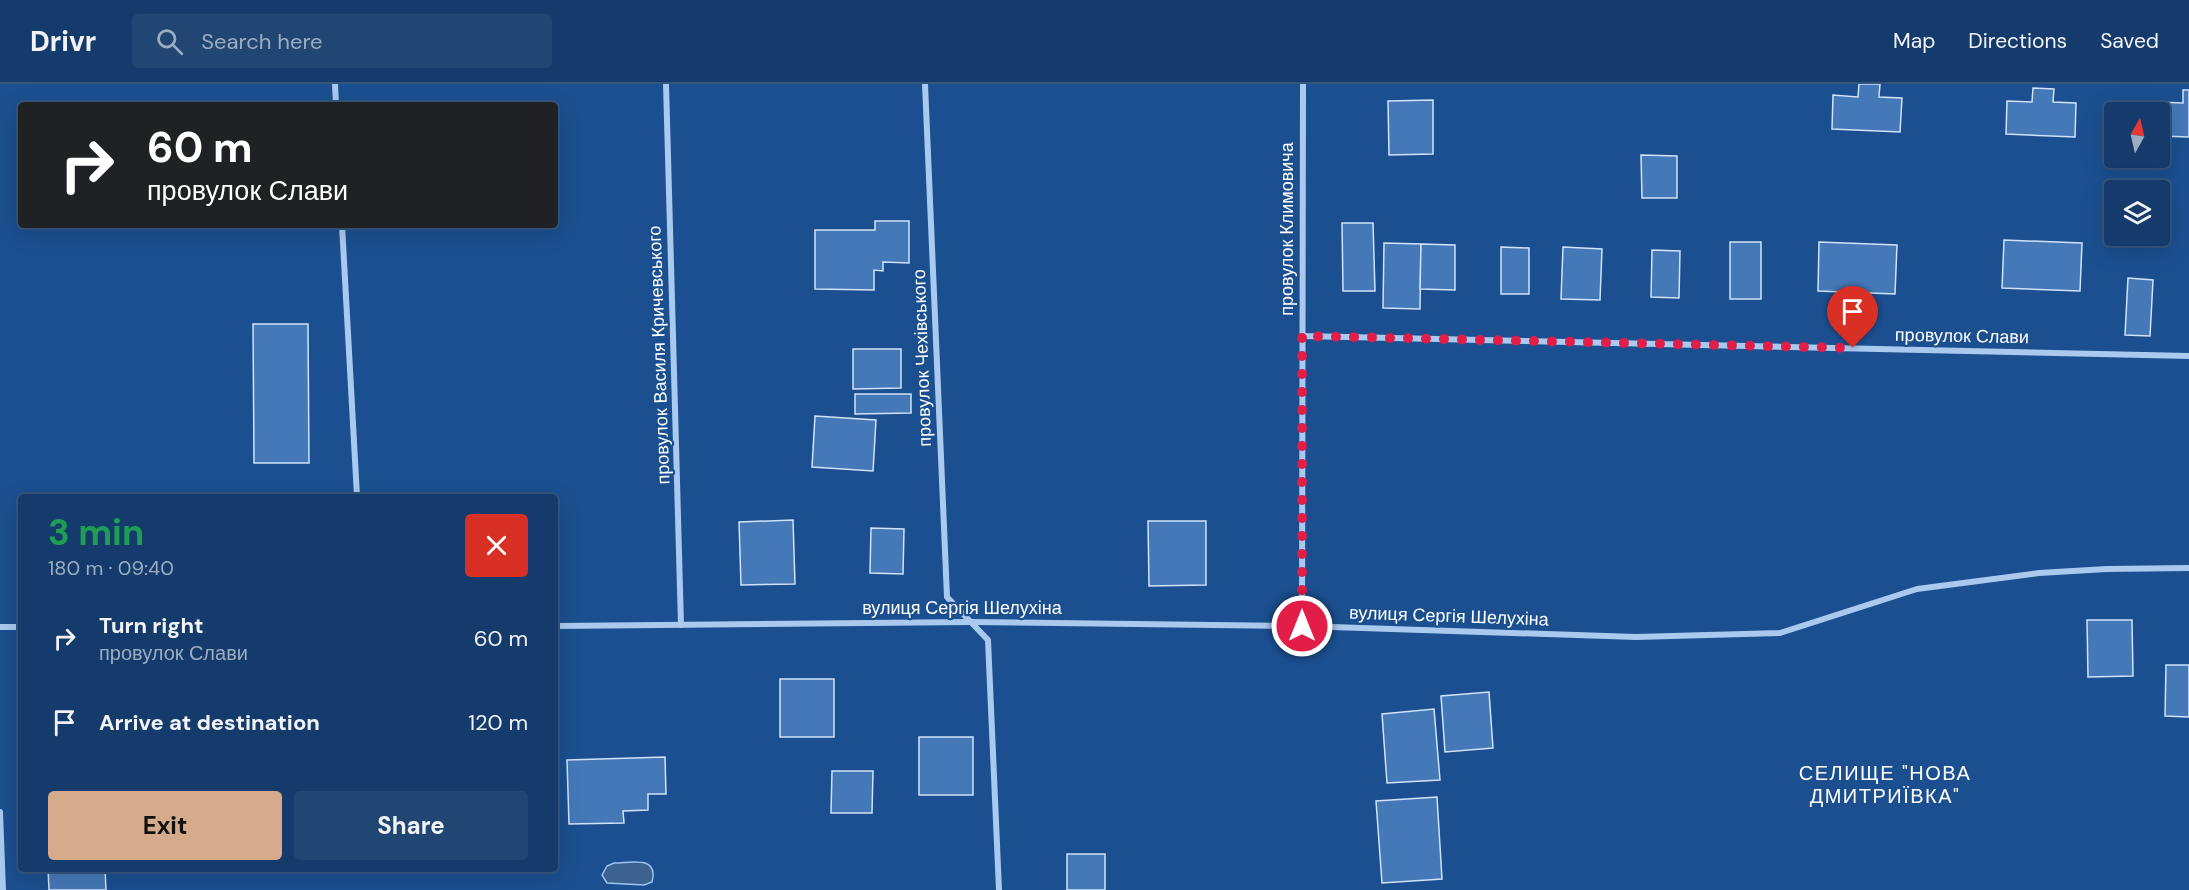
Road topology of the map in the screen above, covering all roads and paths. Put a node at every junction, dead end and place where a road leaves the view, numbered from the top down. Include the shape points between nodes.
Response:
1 (334, 84) edge
2 (666, 84) edge
3 (925, 84) edge
4 (1303, 84) edge
5 (336, 102) edge
6 (342, 228) edge
7 (1302, 336) junction
8 (2189, 356) edge
9 (357, 494) edge
10 (2189, 568) edge
11 (971, 622) junction
12 (681, 625) junction
13 (558, 626) edge
14 (1302, 626) junction
15 (0, 627) edge
16 (18, 627) edge
17 (0, 812) edge
18 (3, 890) edge
19 (999, 890) edge

1 - 5 street
2 - 12 street, провулок Василя Кричевського
3 - 11 street, провулок Чехівського via 947,597
4 - 7 street, провулок Климовича
6 - 9 street
7 - 8 street, провулок Слави
7 - 14 street, провулок Климовича
10 - 14 street, вулиця Сергія Шелухіна via 2039,573 1917,589 1780,633 1636,637
11 - 12 street, вулиця Сергія Шелухіна
11 - 14 street, вулиця Сергія Шелухіна
11 - 19 street, провулок Чехівського via 988,640
12 - 13 street, вулиця Сергія Шелухіна
15 - 16 street
17 - 18 street

